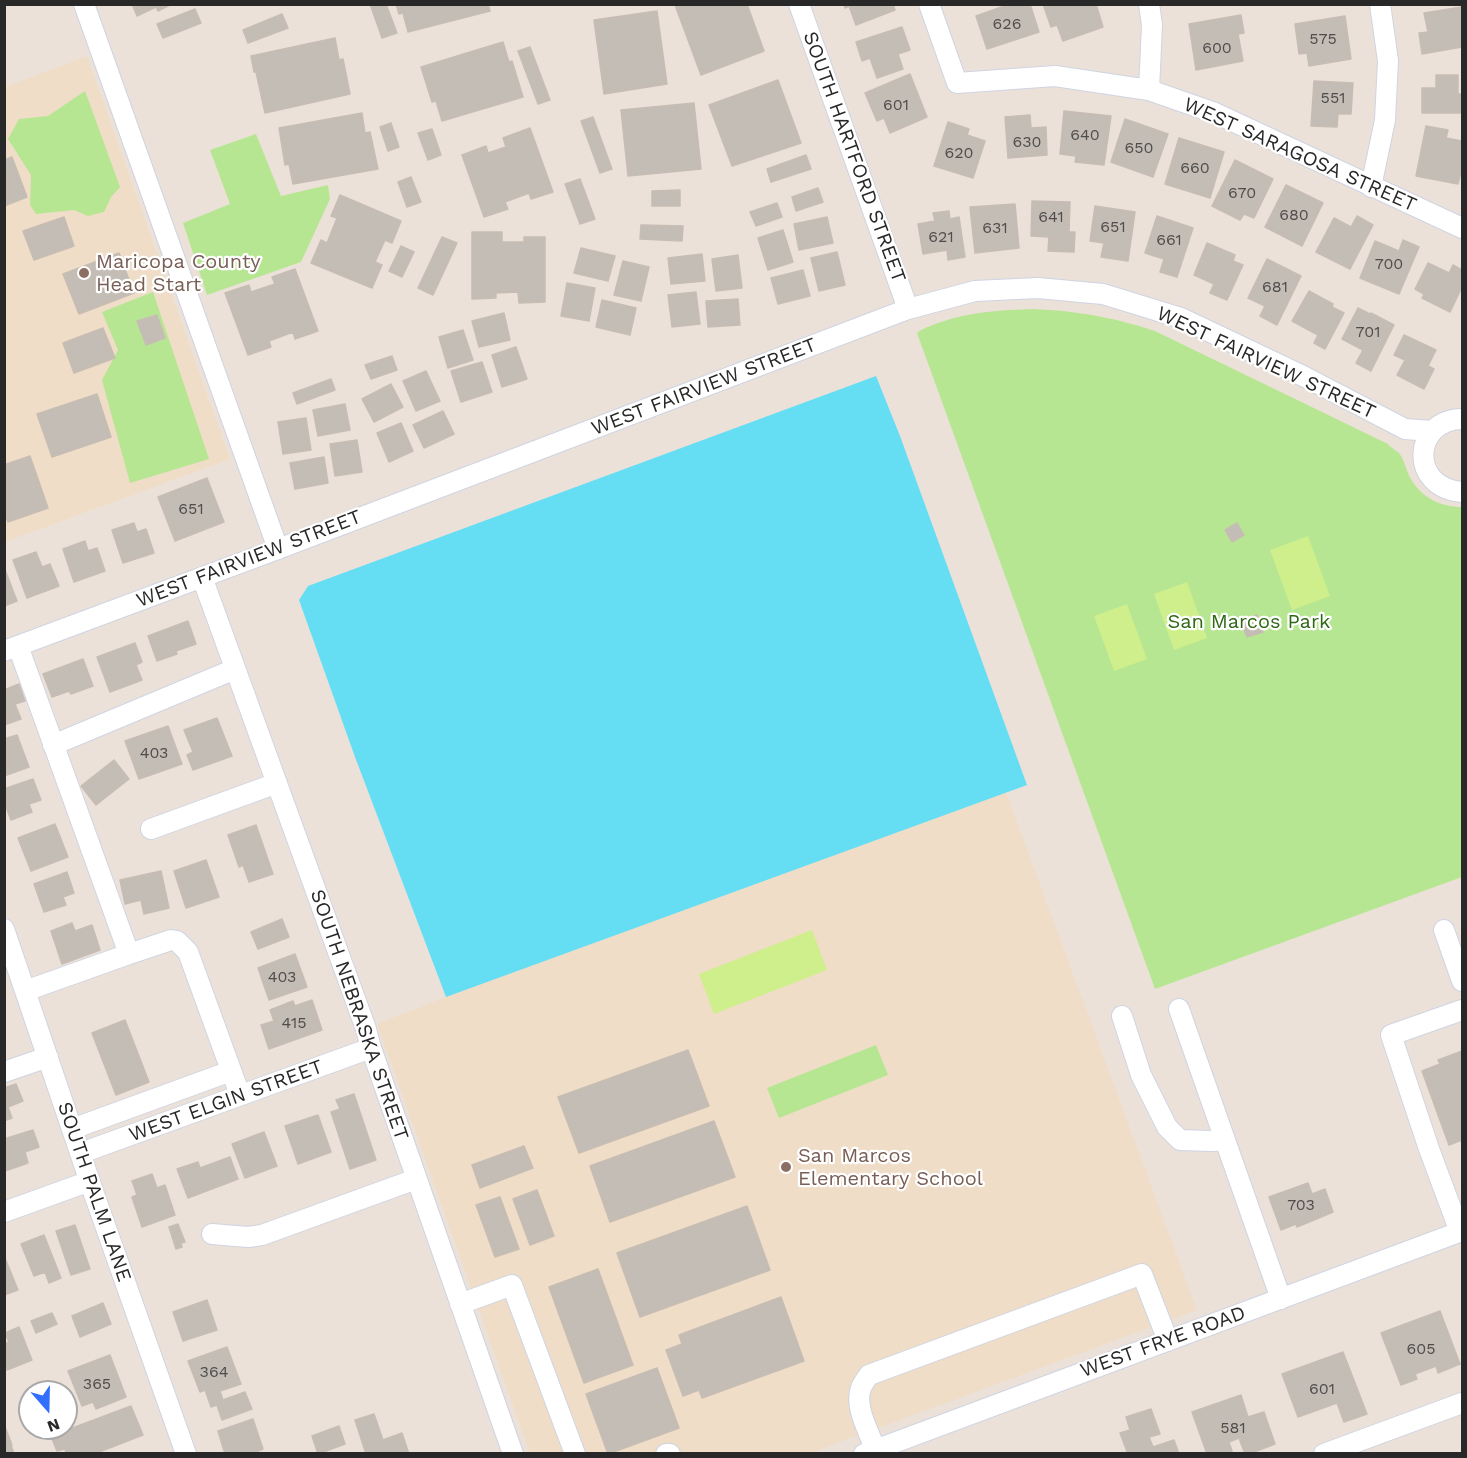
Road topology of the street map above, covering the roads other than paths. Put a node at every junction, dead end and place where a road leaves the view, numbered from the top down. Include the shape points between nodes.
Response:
1 (84, 4) edge
2 (799, 4) edge
3 (929, 4) edge
4 (1149, 4) edge
5 (1380, 4) edge
6 (1149, 90) junction
7 (1371, 187) junction
8 (1462, 228) edge
9 (908, 309) junction
10 (1462, 419) edge
11 (1405, 429) junction
12 (1432, 431) junction
13 (1423, 454) junction
14 (1462, 492) edge
15 (278, 549) junction
16 (202, 577) junction
17 (11, 648) edge
18 (235, 669) junction
19 (53, 744) junction
20 (277, 783) junction
21 (151, 829) dead end
22 (5, 930) edge
23 (1444, 930) dead end
24 (129, 954) junction
25 (1462, 981) edge
26 (26, 991) junction
27 (1179, 1009) dead end
28 (1462, 1010) edge
29 (1122, 1016) dead end
30 (371, 1048) junction
31 (48, 1057) junction
32 (231, 1071) junction
33 (4, 1072) edge
34 (240, 1095) junction
35 (72, 1129) junction
36 (1225, 1140) junction
37 (81, 1153) junction
38 (417, 1179) junction
39 (90, 1181) junction
40 (4, 1212) edge
41 (1461, 1232) edge
42 (212, 1234) dead end
43 (1281, 1299) junction
44 (460, 1304) junction
45 (1168, 1341) junction
46 (1462, 1403) edge
47 (870, 1451) edge
48 (186, 1454) edge
49 (513, 1454) edge
50 (574, 1454) edge
51 (1324, 1454) edge

1 - 15 street
2 - 9 street, SOUTH HARTFORD STREET
3 - 6 street, WEST SARAGOSA STREET via 957,83 1055,76
4 - 6 street
5 - 7 street via 1388,61 1385,120
6 - 7 street, WEST SARAGOSA STREET via 1215,113
7 - 8 street, WEST SARAGOSA STREET
9 - 11 street, WEST FAIRVIEW STREET via 975,291 1038,288 1103,294 1181,318
9 - 15 street, WEST FAIRVIEW STREET
10 - 12 street via 1453,419
11 - 12 street, WEST FAIRVIEW STREET
11 - 13 street, WEST FAIRVIEW STREET
12 - 13 street
13 - 14 street, WEST FAIRVIEW STREET via 1430,477 1439,486
15 - 16 street, WEST FAIRVIEW STREET
16 - 17 street, WEST FAIRVIEW STREET
16 - 18 street, SOUTH NEBRASKA STREET
17 - 19 street
18 - 19 street
18 - 20 street, SOUTH NEBRASKA STREET
19 - 24 street
20 - 21 street
20 - 30 street, SOUTH NEBRASKA STREET
22 - 26 street, SOUTH PALM LANE
23 - 25 street
24 - 26 street
24 - 32 street via 171,940 177,940 188,952
26 - 31 street, SOUTH PALM LANE
27 - 36 street
28 - 41 street via 1390,1035
29 - 36 street via 1141,1076 1167,1126 1180,1140
30 - 34 street, WEST ELGIN STREET
30 - 38 street, SOUTH NEBRASKA STREET
31 - 33 street
31 - 35 street, SOUTH PALM LANE
32 - 34 street
32 - 35 street
34 - 37 street, WEST ELGIN STREET
35 - 37 street, SOUTH PALM LANE
36 - 43 street
37 - 39 street, SOUTH PALM LANE
38 - 42 street via 262,1235
38 - 44 street, SOUTH NEBRASKA STREET
39 - 40 street
39 - 48 street, SOUTH PALM LANE
41 - 43 street, WEST FRYE ROAD
43 - 45 street, WEST FRYE ROAD
44 - 49 street, SOUTH NEBRASKA STREET
44 - 50 street via 512,1285
45 - 47 street, WEST FRYE ROAD
45 - 47 street via 1142,1274 1120,1282 869,1375 859,1397
46 - 51 street

